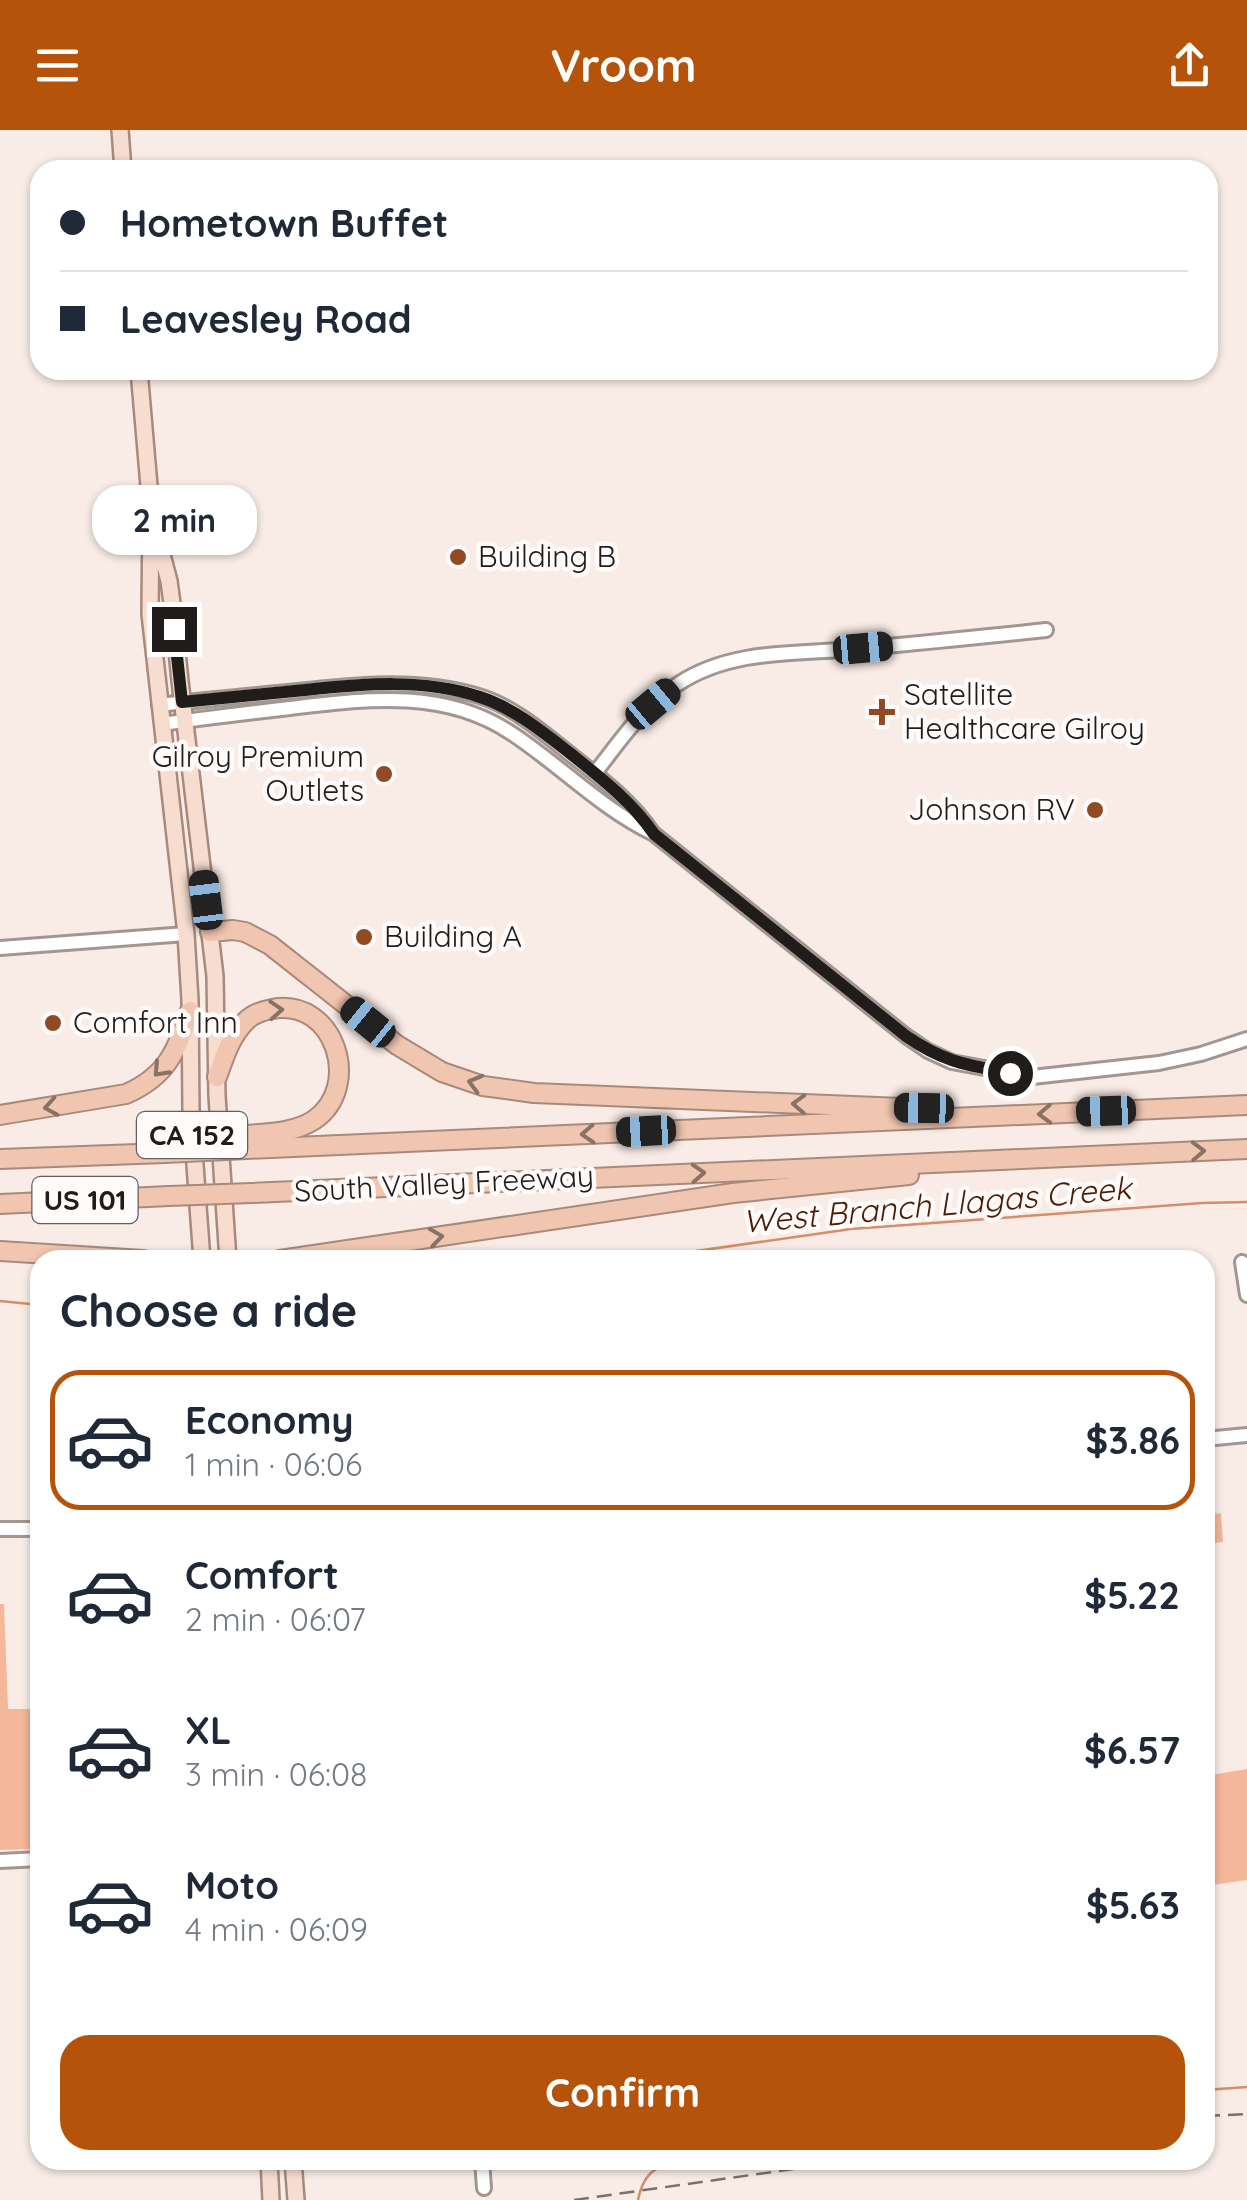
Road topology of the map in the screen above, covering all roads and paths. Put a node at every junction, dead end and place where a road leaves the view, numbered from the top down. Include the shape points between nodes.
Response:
1 (120, 130) edge
2 (122, 160) edge
3 (141, 380) edge
4 (150, 509) junction
5 (1046, 630) dead end
6 (182, 702) junction
7 (159, 704) junction
8 (184, 720) junction
9 (162, 724) junction
10 (595, 774) junction
11 (654, 834) junction
12 (210, 932) junction
13 (186, 934) junction
14 (0, 948) edge
15 (190, 1011) junction
16 (1247, 1040) edge
17 (216, 1077) junction
18 (1247, 1105) edge
19 (0, 1115) edge
20 (966, 1117) junction
21 (247, 1142) junction
22 (1247, 1149) edge
23 (1150, 1154) junction
24 (0, 1159) edge
25 (0, 1204) edge
26 (201, 1250) edge
27 (227, 1250) edge
28 (355, 1250) edge
29 (0, 1251) edge
30 (30, 1253) edge
31 (1242, 1262) dead end
32 (1247, 1295) edge
33 (1247, 1435) edge
34 (1215, 1439) edge
35 (30, 1528) edge
36 (0, 1529) edge
37 (30, 1860) edge
38 (0, 1861) edge
39 (269, 2170) edge
40 (294, 2170) edge
41 (483, 2170) edge
42 (484, 2188) dead end
43 (270, 2200) edge
44 (296, 2200) edge

1 - 2 main road
3 - 4 main road
4 - 6 main road via 169,582
4 - 7 main road
5 - 10 street via 728,662 675,685 637,719
6 - 7 street
6 - 8 main road
6 - 10 street via 335,687 448,689 493,702 537,727
7 - 9 main road
8 - 9 street
8 - 11 street via 369,698 447,704 510,732 626,821
8 - 12 main road
9 - 13 main road
10 - 11 street
11 - 16 street via 906,1036 952,1062 1032,1077 1159,1063
12 - 13 main road
12 - 17 main road
20 -> 12 highway via 924,1108 483,1086 411,1055 257,938
13 - 14 street
13 - 15 main road, CA 152
15 -> 19 highway via 172,1057 143,1086
15 - 26 main road, CA 152
17 -> 21 highway via 232,1040 259,1011 298,1009 328,1030 338,1065 326,1109 298,1128
17 - 27 main road
18 -> 20 highway, South Valley Freeway / US 101
20 -> 21 highway, South Valley Freeway / US 101
21 - 24 highway, South Valley Freeway / US 101, bridge
23 -> 22 highway, South Valley Freeway / US 101
25 -> 23 highway, South Valley Freeway / US 101, bridge
28 -> 23 highway via 754,1190
29 - 30 highway
31 - 32 street
33 - 34 street
35 - 36 street
37 - 38 street
39 - 43 main road
40 - 44 main road
41 - 42 street

